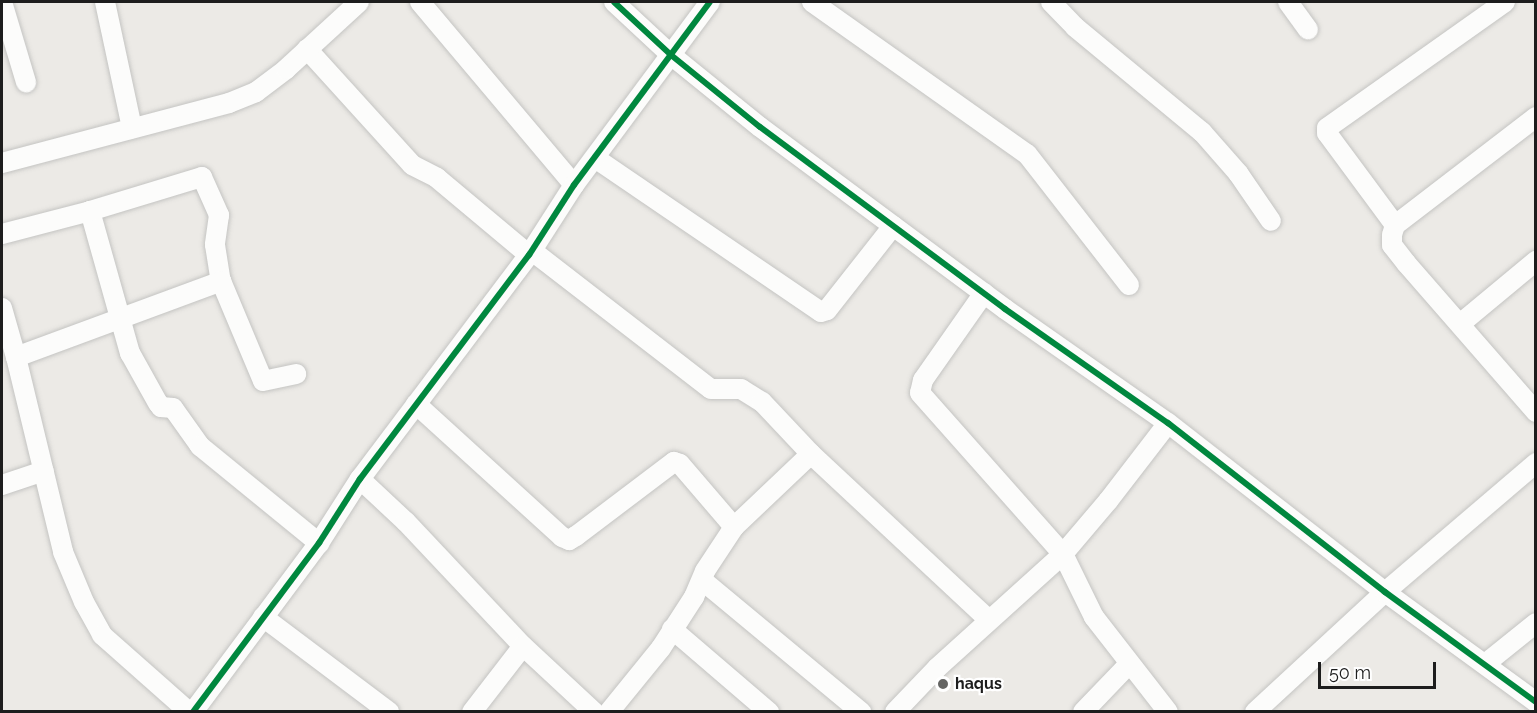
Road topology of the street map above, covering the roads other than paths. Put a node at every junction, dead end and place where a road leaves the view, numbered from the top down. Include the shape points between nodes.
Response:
1 (2, 2) edge
2 (105, 2) edge
3 (359, 2) edge
4 (420, 2) edge
5 (614, 2) edge
6 (710, 2) edge
7 (812, 2) edge
8 (1051, 2) edge
9 (1288, 2) edge
10 (1505, 2) edge
11 (1308, 30) dead end
12 (308, 48) junction
13 (671, 55) junction
14 (26, 82) dead end
15 (1536, 117) edge
16 (132, 128) junction
17 (595, 158) junction
18 (2, 163) edge
19 (574, 185) junction
20 (90, 212) junction
21 (1271, 221) dead end
22 (1395, 225) junction
23 (893, 226) junction
24 (2, 234) edge
25 (530, 252) junction
26 (1536, 261) edge
27 (221, 281) junction
28 (1129, 285) dead end
29 (984, 293) junction
30 (2, 308) edge
31 (118, 320) junction
32 (1460, 324) junction
33 (16, 357) junction
34 (296, 374) dead end
35 (416, 404) junction
36 (1536, 412) edge
37 (1168, 423) junction
38 (811, 454) junction
39 (1536, 463) edge
40 (44, 471) junction
41 (360, 479) junction
42 (2, 485) edge
43 (734, 527) junction
44 (319, 543) junction
45 (1063, 554) junction
46 (702, 580) junction
47 (1385, 592) junction
48 (263, 617) junction
49 (988, 620) junction
50 (1536, 623) edge
51 (672, 629) junction
52 (523, 646) junction
53 (1129, 664) junction
54 (1485, 664) junction
55 (1536, 702) edge
56 (191, 711) edge
57 (389, 711) edge
58 (472, 711) edge
59 (594, 711) edge
60 (609, 711) edge
61 (769, 711) edge
62 (861, 711) edge
63 (895, 711) edge
64 (1083, 711) edge
65 (1168, 711) edge
66 (1255, 711) edge

1 - 14 street
2 - 16 street
3 - 12 street
4 - 19 street
5 - 13 street
6 - 13 street
7 - 28 street via 1027,154
8 - 21 street via 1075,27 1202,132 1238,173
9 - 11 street
10 - 22 street via 1326,128
12 - 16 street via 256,92 229,103
12 - 25 street via 412,165 437,178
13 - 17 street
13 - 23 street
15 - 22 street
16 - 18 street
17 - 19 street
17 - 23 street via 821,312 827,310
19 - 25 street
20 - 24 street
20 - 27 street via 202,177 219,215 215,245
20 - 31 street
22 - 32 street via 1392,245
23 - 29 street
25 - 35 street
25 - 38 street via 711,389 734,388 762,402
26 - 32 street
27 - 31 street
27 - 34 street via 263,381
29 - 37 street
29 - 45 street via 923,380 920,393
30 - 33 street
31 - 33 street
31 - 44 street via 130,353 161,407 172,408 200,446
32 - 36 street
33 - 40 street
35 - 41 street
35 - 43 street via 569,540 674,462 680,464
37 - 45 street
37 - 47 street
38 - 43 street
38 - 49 street
39 - 47 street
40 - 42 street
40 - 56 street via 63,552 102,635
41 - 44 street
41 - 52 street
43 - 46 street
44 - 48 street
45 - 49 street
45 - 53 street via 1083,600
46 - 51 street
46 - 62 street
47 - 54 street
47 - 66 street
48 - 56 street
48 - 57 street
49 - 63 street
50 - 54 street
51 - 60 street
51 - 61 street
52 - 58 street
52 - 59 street
53 - 64 street
53 - 65 street
54 - 55 street

